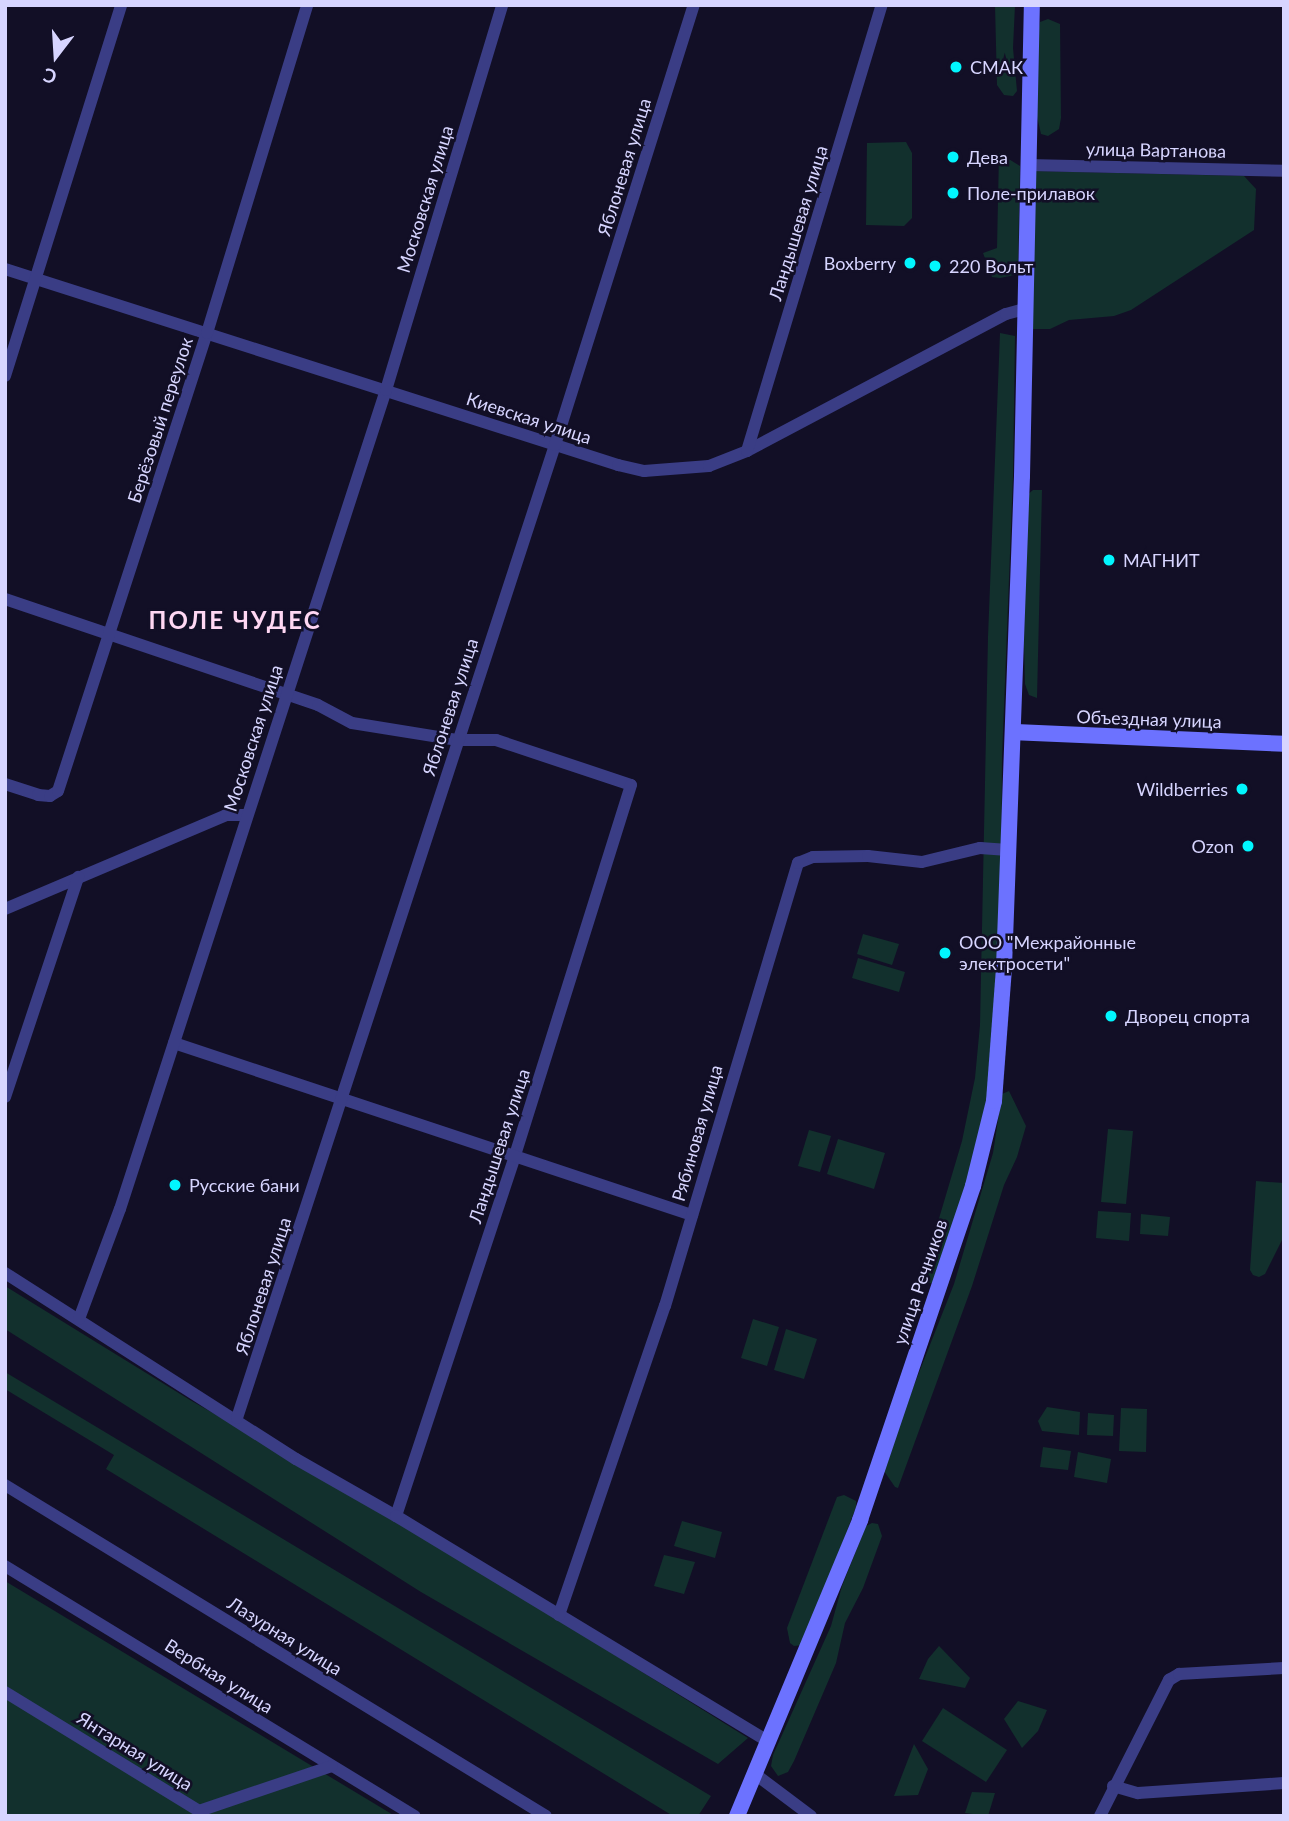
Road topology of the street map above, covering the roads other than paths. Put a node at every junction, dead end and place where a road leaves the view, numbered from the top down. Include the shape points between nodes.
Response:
1 (121, 5) edge
2 (307, 5) edge
3 (502, 5) edge
4 (694, 5) edge
5 (883, 5) edge
6 (1032, 5) edge
7 (1028, 165) junction
8 (1284, 171) edge
9 (5, 269) edge
10 (37, 280) junction
11 (1025, 309) junction
12 (207, 334) junction
13 (5, 376) edge
14 (386, 390) junction
15 (555, 445) junction
16 (747, 451) junction
17 (5, 599) edge
18 (109, 633) junction
19 (286, 694) junction
20 (1013, 732) junction
21 (457, 740) junction
22 (1284, 744) edge
23 (5, 783) edge
24 (246, 815) junction
25 (1008, 850) junction
26 (78, 877) junction
27 (5, 909) edge
28 (174, 1043) junction
29 (5, 1097) edge
30 (343, 1098) junction
31 (515, 1156) junction
32 (692, 1215) junction
33 (5, 1273) edge
34 (79, 1319) junction
35 (237, 1418) junction
36 (5, 1485) edge
37 (396, 1516) junction
38 (5, 1566) edge
39 (559, 1615) junction
40 (1284, 1668) edge
41 (5, 1692) edge
42 (769, 1742) junction
43 (332, 1766) junction
44 (755, 1774) junction
45 (1284, 1783) edge
46 (1113, 1786) junction
47 (415, 1816) edge
48 (546, 1816) edge
49 (737, 1816) edge
50 (811, 1816) edge
51 (1100, 1816) edge

1 - 10 street
2 - 12 street, Берёзовый переулок
3 - 14 street, Московская улица
4 - 15 street, Яблоневая улица
5 - 16 street, Ландышевая улица
6 - 7 street
7 - 8 street, улица Вартанова
7 - 11 street, улица Речников
9 - 10 street, Киевская улица
10 - 12 street, Киевская улица
10 - 13 street
11 - 16 street, Киевская улица via 994,320
11 - 20 street, улица Речников
12 - 14 street, Киевская улица
12 - 18 street, Берёзовый переулок
14 - 15 street, Киевская улица
14 - 19 street, Московская улица
15 - 16 street, Киевская улица via 618,465 666,471 709,466
15 - 21 street, Яблоневая улица
17 - 18 street
18 - 19 street
18 - 23 street, Берёзовый переулок via 58,791 38,795
19 - 21 street via 352,723
19 - 24 street, Московская улица
20 - 22 street, Объездная улица
20 - 25 street, улица Речников
21 - 30 street, Яблоневая улица
21 - 31 street, Ландышевая улица via 496,740 631,785
24 - 26 street via 226,815
24 - 28 street, Московская улица
25 - 32 street, Рябиновая улица via 980,848 922,862 869,856 813,857 798,863
25 - 42 street, улица Речников via 998,1066 987,1134 860,1520
26 - 27 street
26 - 29 street
28 - 30 street
28 - 34 street, Московская улица
30 - 31 street
30 - 35 street, Яблоневая улица
31 - 32 street
31 - 37 street, Ландышевая улица
32 - 39 street, Рябиновая улица
33 - 34 street
34 - 35 street
35 - 37 street via 296,1459
36 - 48 street, Лазурная улица
37 - 39 street
38 - 43 street, Вербная улица
39 - 42 street
40 - 46 street via 1180,1674 1169,1680
41 - 43 street, Янтарная улица via 199,1811
42 - 44 street, улица Речников
43 - 47 street, Вербная улица
44 - 49 street, улица Речников
44 - 50 street
45 - 46 street via 1138,1793
46 - 51 street

